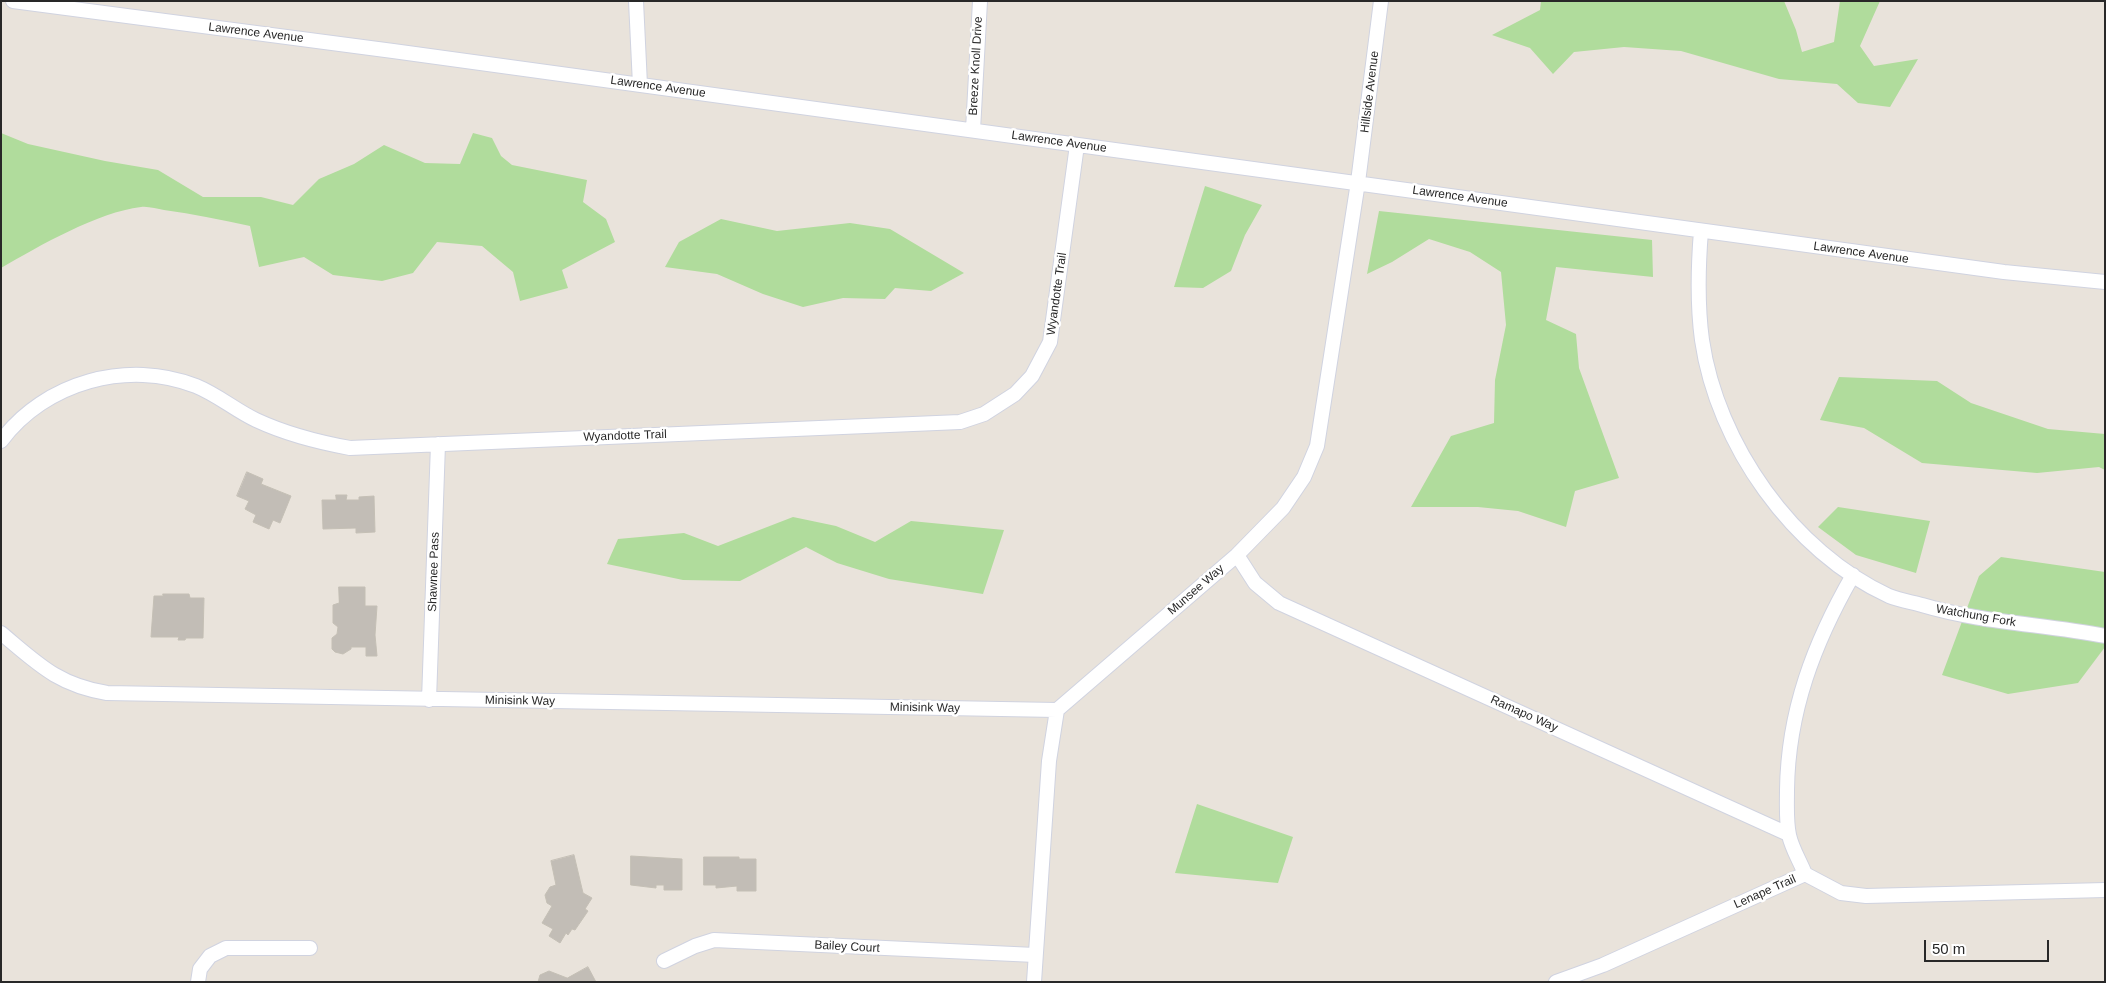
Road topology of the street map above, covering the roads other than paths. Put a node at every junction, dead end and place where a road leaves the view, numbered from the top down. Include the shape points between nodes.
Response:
1 (13, 1) edge
2 (636, 1) edge
3 (980, 1) edge
4 (1381, 1) edge
5 (640, 85) junction
6 (972, 130) junction
7 (1077, 145) junction
8 (1358, 182) junction
9 (1702, 231) junction
10 (2105, 282) edge
11 (1, 441) edge
12 (438, 444) junction
13 (1237, 555) junction
14 (1853, 575) junction
15 (1, 633) edge
16 (2105, 636) edge
17 (430, 700) junction
18 (1057, 710) junction
19 (1788, 834) junction
20 (1805, 874) junction
21 (2104, 890) edge
22 (310, 948) dead end
23 (1035, 955) junction
24 (664, 961) dead end
25 (198, 982) edge
26 (1034, 982) edge
27 (1556, 982) edge

1 - 5 street, Lawrence Avenue
2 - 5 street
3 - 6 street, Breeze Knoll Drive
4 - 8 street, Hillside Avenue
5 - 6 street, Lawrence Avenue
6 - 7 street, Lawrence Avenue
7 - 8 street, Lawrence Avenue
7 - 12 street, Wyandotte Trail via 1050,342 1032,376 1016,394 984,414 948,423
8 - 9 street, Lawrence Avenue
8 - 13 street, Munsee Way via 1317,446 1304,477 1283,508
9 - 10 street, Lawrence Avenue via 2004,272
9 - 14 street, Watchung Fork via 1698,305 1706,360 1722,412 1755,477 1777,506 1802,534
11 - 12 street, Wyandotte Trail via 30,411 60,392 110,376 144,375 196,386 287,434 320,442 350,448
12 - 17 street, Shawnee Pass
13 - 18 street, Munsee Way
13 - 19 street, Ramapo Way via 1255,583 1279,603
14 - 16 street, Watchung Fork via 1890,596 1956,614
14 - 19 street via 1814,650 1801,690 1792,731 1788,773
15 - 17 street, Minisink Way via 44,670 76,686 98,691
17 - 18 street, Minisink Way
18 - 23 street via 1049,761
19 - 20 street
20 - 21 street, Lenape Trail via 1841,893 1866,896
20 - 27 street, Lenape Trail via 1603,965
22 - 25 street via 226,948 210,956 200,969
23 - 24 street, Bailey Court via 714,940
23 - 26 street

